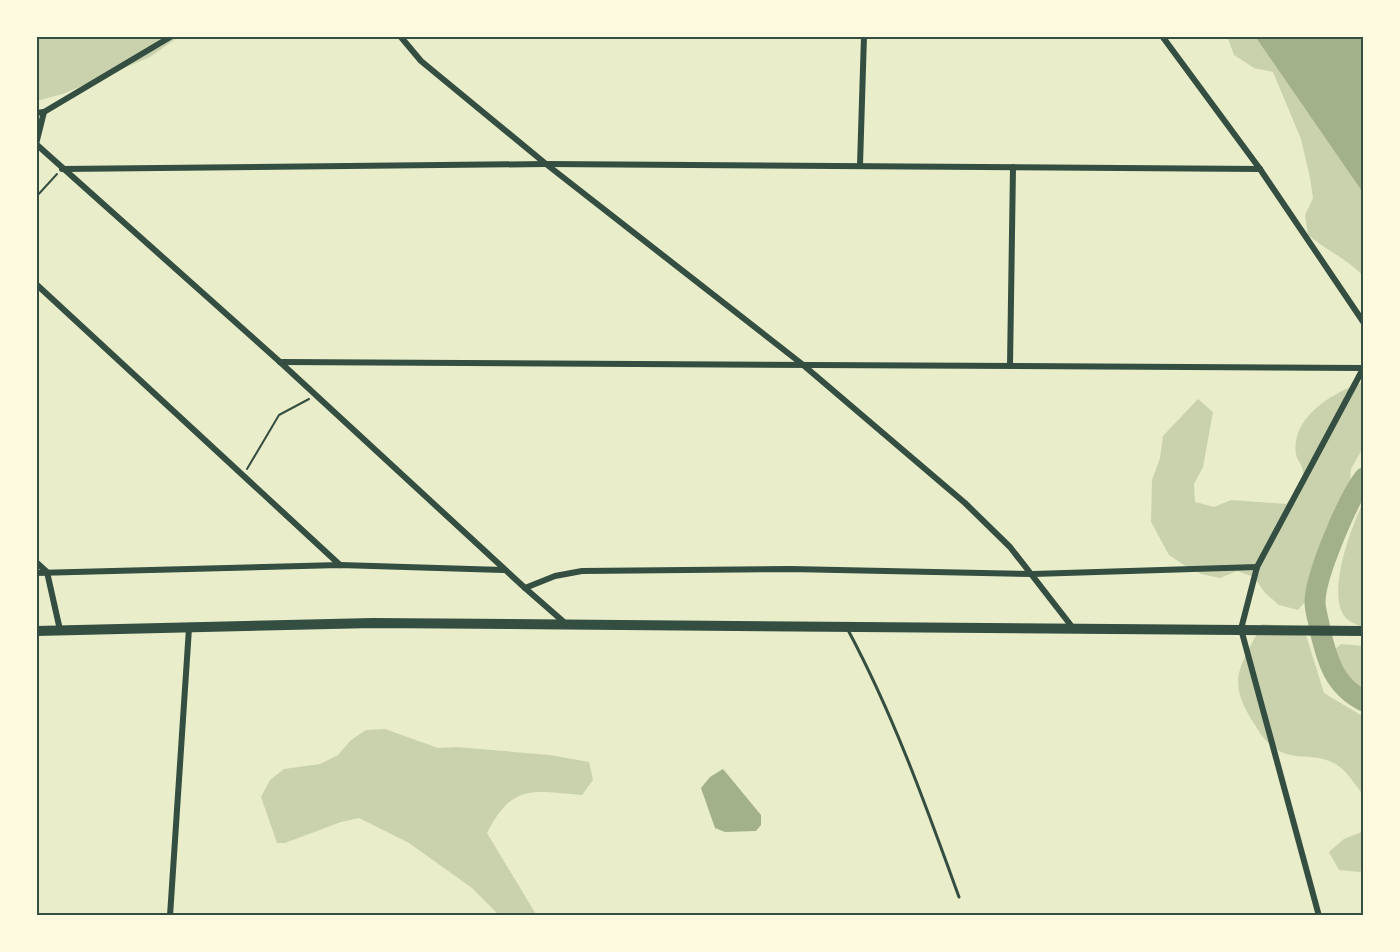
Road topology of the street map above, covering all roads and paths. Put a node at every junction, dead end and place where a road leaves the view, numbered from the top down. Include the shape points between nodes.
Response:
1 (172, 36) edge
2 (400, 36) edge
3 (864, 36) edge
4 (1162, 36) edge
5 (44, 112) junction
6 (36, 113) edge
7 (36, 144) edge
8 (546, 165) junction
9 (860, 165) junction
10 (1013, 167) junction
11 (62, 169) junction
12 (1260, 169) junction
13 (36, 196) edge
14 (36, 284) edge
15 (1364, 323) edge
16 (280, 362) junction
17 (802, 364) junction
18 (1010, 366) junction
19 (1364, 368) edge
20 (316, 395) junction
21 (244, 474) junction
22 (36, 562) edge
23 (340, 565) junction
24 (1257, 567) junction
25 (503, 570) junction
26 (47, 572) junction
27 (36, 573) edge
28 (1033, 574) junction
29 (525, 588) junction
30 (567, 625) junction
31 (846, 626) junction
32 (189, 628) junction
33 (1241, 629) junction
34 (60, 630) junction
35 (36, 631) edge
36 (1075, 631) junction
37 (1364, 631) edge
38 (959, 897) dead end
39 (170, 916) edge
40 (1319, 916) edge

1 - 5 street
2 - 8 street via 421,61
3 - 9 street
4 - 12 street
5 - 6 street
5 - 7 street
7 - 11 street
8 - 9 street
8 - 11 street
8 - 17 street
9 - 10 street
10 - 12 street
10 - 18 street
11 - 13 path
11 - 16 street
12 - 15 street
14 - 21 street
16 - 17 street
16 - 20 street
17 - 18 street
17 - 28 street via 986,522
18 - 19 street
19 - 24 street
20 - 21 path via 279,415
20 - 25 street
21 - 23 street
22 - 26 street
23 - 25 street
23 - 26 street
24 - 28 street
24 - 33 street
25 - 29 street
26 - 27 street
26 - 34 street
28 - 29 street via 790,569 582,571
28 - 36 street
29 - 30 street
30 - 31 main road
30 - 32 main road via 373,623
31 - 36 main road
31 - 38 lane via 886,704
32 - 34 main road
32 - 39 street
33 - 36 main road
33 - 37 main road
33 - 40 street
34 - 35 main road

